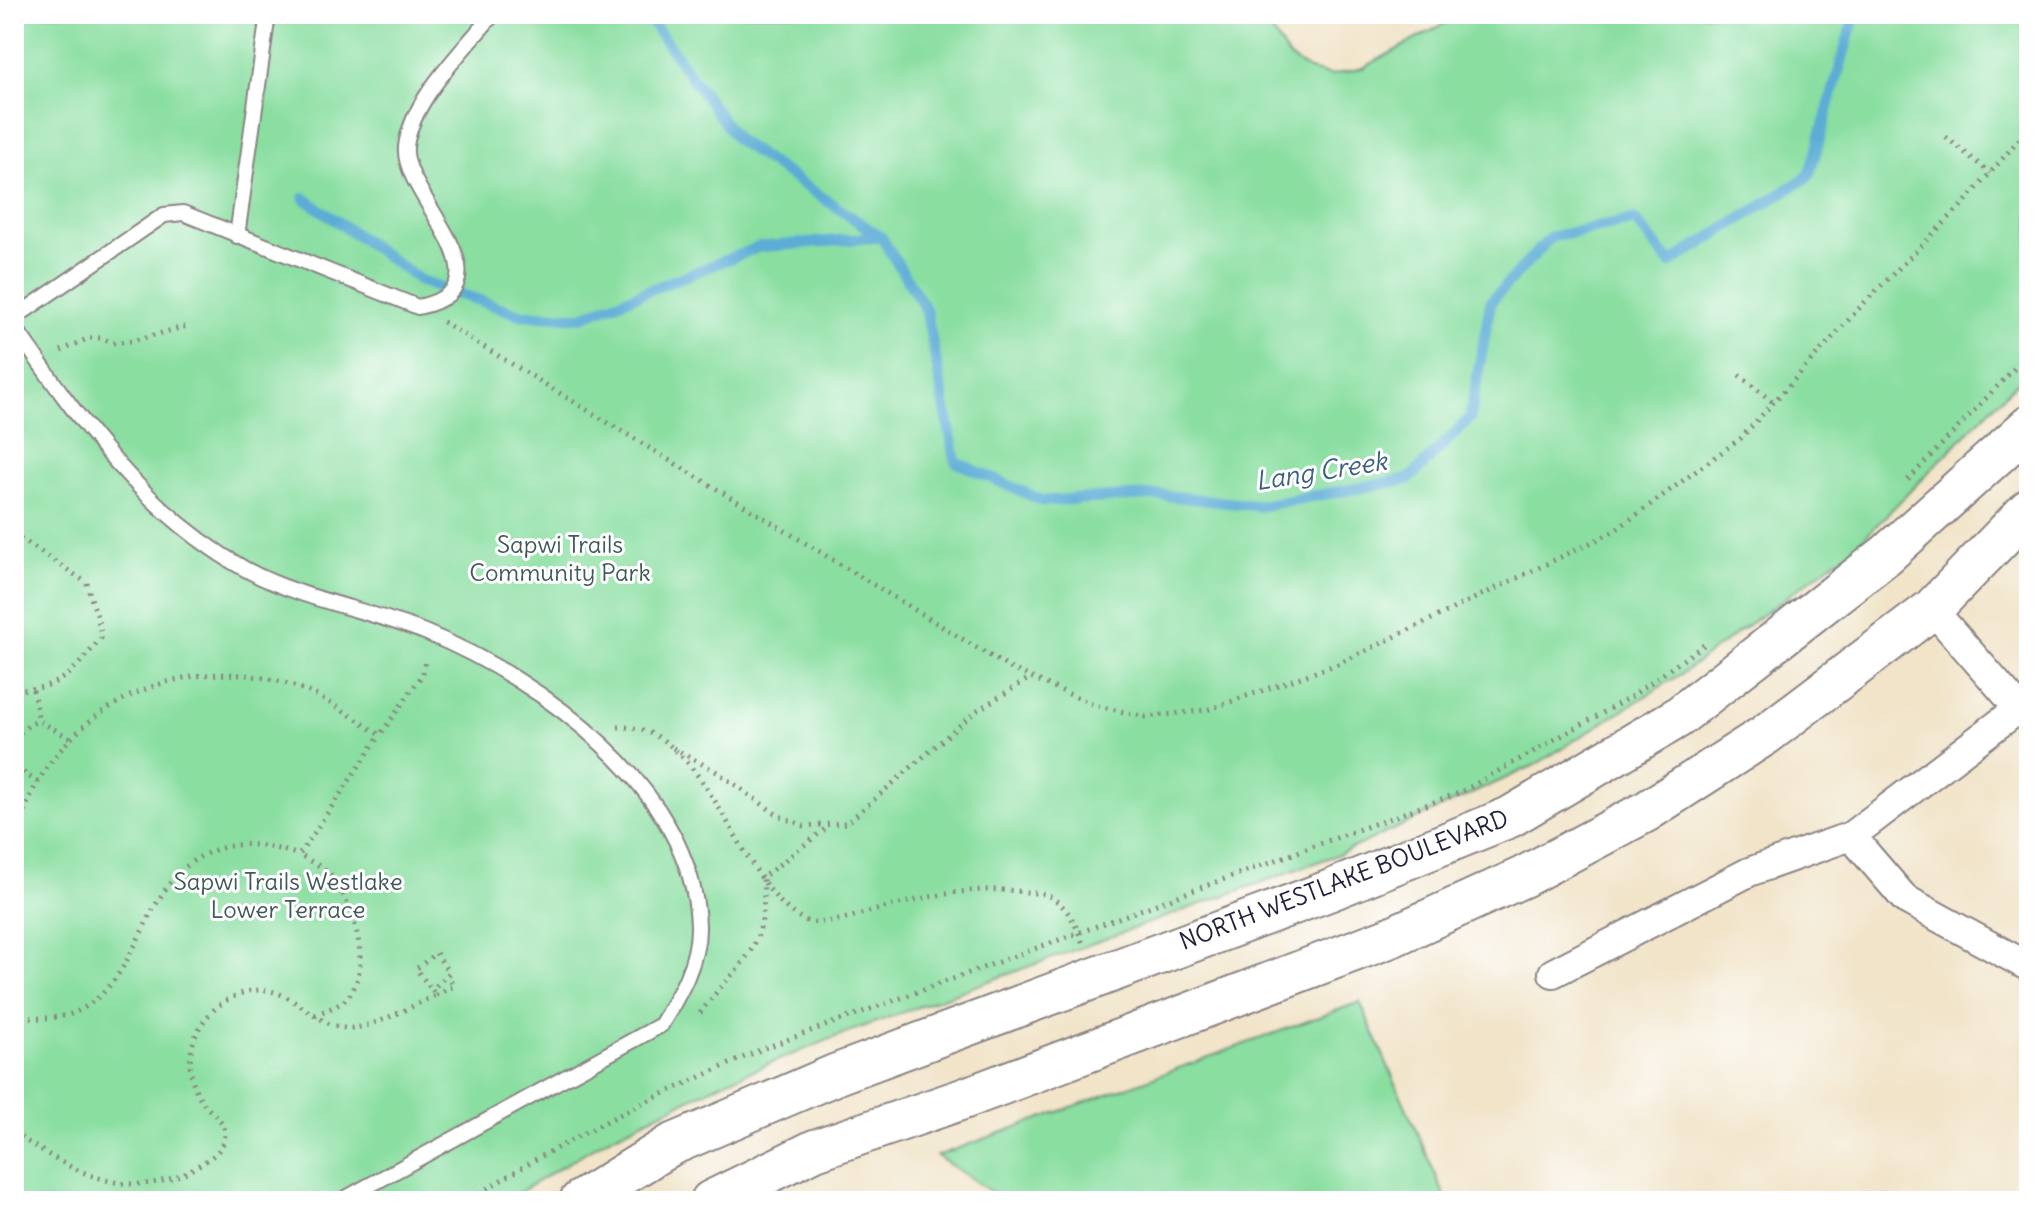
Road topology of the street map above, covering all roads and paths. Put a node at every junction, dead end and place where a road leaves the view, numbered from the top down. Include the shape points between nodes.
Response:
1 (268, 14) edge
2 (493, 14) edge
3 (2029, 128) edge
4 (1946, 137) dead end
5 (1990, 173) junction
6 (237, 236) junction
7 (418, 307) junction
8 (14, 318) edge
9 (14, 326) edge
10 (187, 326) dead end
11 (2029, 353) edge
12 (38, 361) junction
13 (1739, 375) dead end
14 (1773, 402) junction
15 (2029, 426) edge
16 (1907, 481) dead end
17 (2029, 509) edge
18 (14, 534) edge
19 (1932, 609) junction
20 (430, 634) junction
21 (1717, 636) dead end
22 (1031, 678) junction
23 (14, 690) edge
24 (33, 690) junction
25 (2024, 705) edge
26 (39, 721) junction
27 (587, 728) junction
28 (380, 735) junction
29 (14, 738) edge
30 (70, 738) junction
31 (670, 747) junction
32 (14, 759) edge
33 (38, 782) junction
34 (830, 825) junction
35 (1851, 836) junction
36 (14, 842) edge
37 (299, 855) junction
38 (763, 877) junction
39 (1079, 932) junction
40 (2029, 967) edge
41 (1553, 973) dead end
42 (1094, 976) junction
43 (448, 977) junction
44 (434, 993) junction
45 (315, 1015) junction
46 (14, 1017) edge
47 (694, 1021) dead end
48 (14, 1133) edge
49 (341, 1201) edge
50 (466, 1201) edge
51 (580, 1201) edge
52 (711, 1201) edge

1 - 6 lane
2 - 7 lane via 410,124 405,151 409,173 459,262 450,293 440,303
3 - 5 path
4 - 5 path
5 - 14 path
6 - 7 lane
6 - 8 lane via 183,213 164,215
7 - 22 path
9 - 12 lane
10 - 12 path via 113,343 89,338
11 - 16 path
12 - 20 lane via 116,466 187,531 292,592
13 - 14 path
14 - 22 path via 1741,438 1613,532 1338,664 1207,710 1146,717 1094,705
15 - 42 main road, NORTH WESTLAKE BOULEVARD via 1886,555 1677,718 1510,817 1331,890
17 - 19 main road
18 - 24 path via 87,583 91,607 100,620 101,638 63,681
19 - 25 street
19 - 52 main road via 1765,735 1647,811 1523,877 1391,937 815,1150
20 - 27 lane via 490,662
20 - 28 path via 423,674
21 - 39 path via 1629,698 1461,792
22 - 34 path via 976,711 847,823
23 - 24 path
24 - 26 path
25 - 35 street
26 - 29 path
26 - 30 path
27 - 31 path via 635,726
27 - 49 lane via 644,789 689,872 698,926 688,980 661,1025
28 - 30 path via 307,691 225,674 173,678 143,689 104,710
28 - 37 path
30 - 33 path
31 - 34 path via 717,772 779,816 804,826
31 - 38 path via 726,814
32 - 33 path
33 - 36 path
34 - 38 path
35 - 40 street via 1905,899
35 - 41 street via 1749,872
37 - 45 path via 334,879 359,946 350,995
37 - 46 path via 248,843 198,857 163,889 103,993 68,1015
38 - 39 path via 781,905 808,922 842,919 947,892 997,888 1048,895 1074,918
38 - 47 path via 762,930 749,958
39 - 42 path
39 - 50 path via 762,1049 630,1109
42 - 51 main road, NORTH WESTLAKE BOULEVARD via 837,1074 671,1145
43 - 44 path
43 - 44 path via 454,986
43 - 44 path via 447,965 436,953 416,969
44 - 45 path via 369,1024 345,1028
45 - 48 path via 295,999 255,991 234,996 200,1024 190,1068 195,1089 225,1132 210,1159 178,1176 144,1186 110,1182 78,1172

